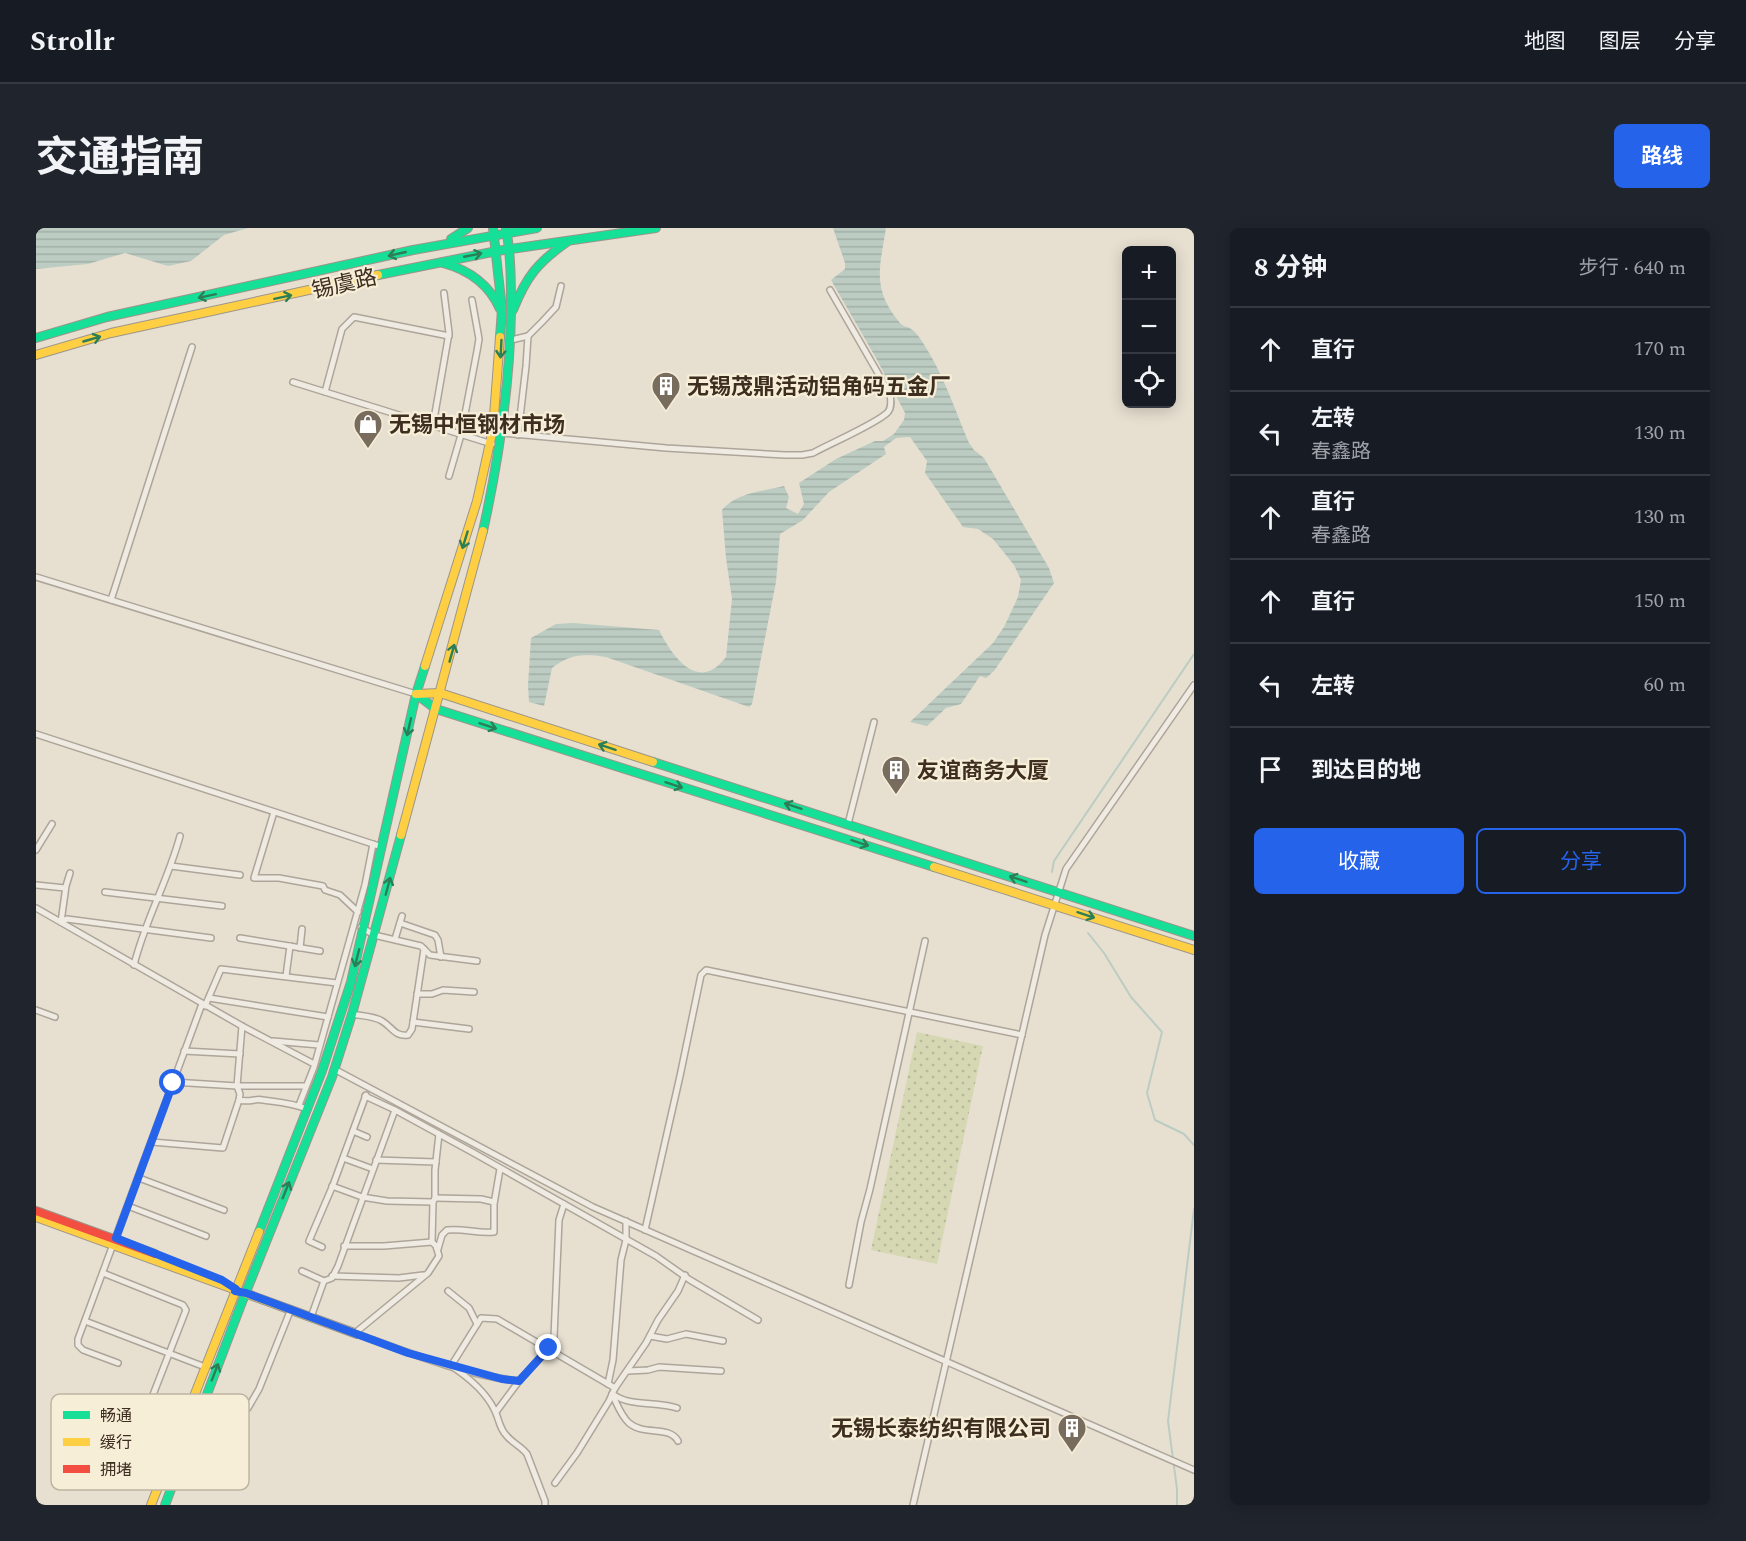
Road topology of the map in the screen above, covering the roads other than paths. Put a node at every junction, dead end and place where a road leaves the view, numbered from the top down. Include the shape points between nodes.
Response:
1 (468, 228) edge
2 (537, 228) edge
3 (656, 228) edge
4 (507, 230) edge
5 (494, 231) edge
6 (570, 240) junction
7 (443, 244) junction
8 (509, 249) junction
9 (497, 251) junction
10 (438, 262) junction
11 (561, 286) dead end
12 (830, 290) dead end
13 (444, 292) dead end
14 (472, 300) dead end
15 (502, 315) junction
16 (511, 316) junction
17 (449, 336) junction
18 (528, 336) junction
19 (36, 338) edge
20 (511, 340) junction
21 (192, 347) dead end
22 (36, 355) edge
23 (293, 382) dead end
24 (326, 392) junction
25 (433, 425) junction
26 (502, 433) junction
27 (461, 435) junction
28 (519, 435) junction
29 (490, 444) junction
30 (500, 446) junction
31 (448, 476) dead end
32 (36, 577) edge
33 (111, 600) junction
34 (1194, 685) edge
35 (440, 693) junction
36 (416, 694) junction
37 (436, 709) junction
38 (874, 722) dead end
39 (36, 734) edge
40 (274, 812) junction
41 (52, 824) dead end
42 (848, 824) junction
43 (180, 836) dead end
44 (374, 844) junction
45 (382, 847) junction
46 (36, 850) edge
47 (171, 866) junction
48 (70, 873) dead end
49 (240, 874) dead end
50 (36, 885) edge
51 (65, 888) junction
52 (105, 892) dead end
53 (1059, 892) junction
54 (158, 897) junction
55 (1054, 905) junction
56 (222, 906) dead end
57 (36, 908) edge
58 (358, 912) junction
59 (402, 916) dead end
60 (60, 922) junction
61 (355, 923) junction
62 (400, 923) junction
63 (302, 929) dead end
64 (364, 929) junction
65 (145, 930) junction
66 (374, 934) junction
67 (1194, 936) edge
68 (211, 938) dead end
69 (240, 938) dead end
70 (394, 939) junction
71 (925, 941) dead end
72 (290, 946) junction
73 (300, 948) junction
74 (424, 949) junction
75 (1194, 950) edge
76 (320, 951) dead end
77 (441, 957) junction
78 (477, 961) dead end
79 (134, 965) junction
80 (286, 976) junction
81 (338, 983) junction
82 (474, 992) dead end
83 (417, 994) junction
84 (209, 998) junction
85 (204, 1005) junction
86 (36, 1010) edge
87 (910, 1012) junction
88 (352, 1014) junction
89 (55, 1017) dead end
90 (328, 1017) junction
91 (413, 1022) junction
92 (242, 1026) junction
93 (469, 1029) dead end
94 (1022, 1035) junction
95 (269, 1040) junction
96 (319, 1045) junction
97 (184, 1051) junction
98 (240, 1054) junction
99 (315, 1064) junction
100 (334, 1069) junction
101 (173, 1083) junction
102 (237, 1086) junction
103 (306, 1086) junction
104 (369, 1087) junction
105 (365, 1096) junction
106 (239, 1100) junction
107 (299, 1105) junction
108 (307, 1109) junction
109 (395, 1110) junction
110 (353, 1131) junction
111 (439, 1134) junction
112 (367, 1137) dead end
113 (152, 1142) junction
114 (343, 1158) junction
115 (376, 1160) junction
116 (436, 1162) junction
117 (373, 1169) junction
118 (500, 1169) junction
119 (139, 1178) junction
120 (332, 1186) junction
121 (362, 1197) junction
122 (434, 1200) junction
123 (494, 1202) junction
124 (564, 1204) junction
125 (128, 1206) junction
126 (225, 1210) dead end
127 (36, 1211) edge
128 (36, 1217) edge
129 (626, 1221) junction
130 (645, 1230) junction
131 (206, 1236) dead end
132 (626, 1240) junction
133 (115, 1241) junction
134 (432, 1242) junction
135 (344, 1246) junction
136 (322, 1247) dead end
137 (438, 1250) junction
138 (302, 1270) dead end
139 (103, 1273) junction
140 (425, 1275) junction
141 (685, 1275) junction
142 (332, 1276) junction
143 (324, 1281) junction
144 (849, 1285) dead end
145 (236, 1290) junction
146 (448, 1290) dead end
147 (246, 1293) junction
148 (291, 1309) junction
149 (311, 1317) junction
150 (758, 1320) dead end
151 (85, 1321) junction
152 (477, 1324) junction
153 (356, 1333) junction
154 (650, 1336) junction
155 (723, 1341) dead end
156 (549, 1348) junction
157 (169, 1353) junction
158 (946, 1361) junction
159 (118, 1363) dead end
160 (451, 1366) junction
161 (205, 1367) junction
162 (628, 1371) junction
163 (721, 1371) dead end
164 (519, 1381) junction
165 (608, 1384) junction
166 (615, 1388) junction
167 (153, 1394) edge
168 (194, 1394) edge
169 (207, 1394) edge
170 (612, 1394) junction
171 (249, 1408) dead end
172 (677, 1408) dead end
173 (496, 1412) junction
174 (678, 1441) dead end
175 (1194, 1470) edge
176 (555, 1483) dead end
177 (157, 1490) edge
178 (171, 1490) edge
179 (151, 1505) edge
180 (165, 1505) edge
181 (545, 1505) edge
182 (913, 1505) edge

1 - 7 main road
2 - 4 main road, 锡虞路
3 - 6 main road, 锡虞路
4 - 5 main road, 锡虞路
4 - 8 main road
5 - 7 main road, 锡虞路
5 - 9 main road
6 - 8 main road, 锡虞路
6 - 16 main road via 528,274
7 -> 19 main road, 锡虞路 via 107,317
8 - 9 main road, 锡虞路
8 - 16 main road
10 -> 9 main road, 锡虞路
9 - 15 main road
10 - 15 main road via 478,279 493,295
22 -> 10 main road, 锡虞路 via 111,333
11 - 18 street via 556,307
12 - 28 street via 890,394 891,403 888,412 876,420 813,453 688,449
13 - 17 street
14 - 27 street via 479,339
15 -> 29 main road
16 - 20 main road
17 - 24 street via 354,317 342,329
17 - 25 street
18 - 20 street
18 - 28 street
20 - 26 main road
21 - 33 street
23 - 24 street
24 - 25 street
25 - 27 street
26 - 28 street
26 - 30 main road
27 - 29 street
27 - 31 street
29 - 30 street
29 -> 36 main road via 477,501
35 -> 30 main road via 468,594
32 - 33 street
33 - 36 street
34 - 53 street via 1066,869
35 - 36 main road
35 - 37 main road
42 -> 35 main road
36 - 37 main road
36 -> 45 main road
37 -> 55 main road
66 -> 37 main road
38 - 42 street
39 - 40 street
40 - 44 street
40 - 58 street via 254,878 322,886 340,895
41 - 46 street
53 -> 42 main road
43 - 47 street
44 - 45 street
44 - 58 street
45 - 64 main road
47 - 49 street
47 - 54 street
48 - 51 street
50 - 51 street
51 - 60 street
52 - 54 street
53 - 55 street
53 - 67 main road
54 - 56 street
54 - 65 street
55 -> 75 main road
55 - 94 street
57 - 60 street
58 - 61 street
59 - 62 street
60 - 65 street via 67,919
60 - 79 street
61 - 64 street
61 - 81 street
62 - 70 street
62 - 77 street via 435,935
63 - 73 street
64 - 66 street
64 -> 108 main road via 347,993
65 - 68 street
65 - 79 street
66 - 70 street
66 - 88 main road
69 - 72 street
70 - 74 street
71 - 87 street
72 - 73 street
72 - 80 street
73 - 76 street
74 - 77 street
74 - 83 street
77 - 78 street
79 - 85 street
80 - 81 street
80 - 84 street via 221,969
81 - 90 street
82 - 83 street via 442,990
83 - 91 street
84 - 85 street
84 - 90 street
85 - 92 street
85 - 97 street
86 - 89 street
87 - 94 street
87 - 130 street via 706,970 701,975
87 - 144 street
88 - 91 street via 384,1022 393,1032 404,1036 410,1033
88 - 100 main road
90 - 96 street
91 - 93 street
92 - 95 street
92 - 98 street
94 - 158 street
95 - 96 street
95 - 99 street
96 - 99 street
97 - 98 street
97 - 101 street
98 - 102 street
99 - 103 street
100 - 104 street
147 -> 100 main road
101 - 102 street
101 - 113 street
102 - 103 street
102 - 106 street
103 - 107 street
104 - 105 street
104 - 129 street via 592,1207
105 - 109 street
105 - 110 street
106 - 107 street
106 - 113 street via 223,1148
107 - 108 street
108 - 145 main road
109 - 111 street
109 - 115 street
110 - 112 street
110 - 114 street
111 - 116 street
111 - 118 street
113 - 119 street
114 - 117 street
114 - 120 street
115 - 116 street
115 - 117 street
116 - 122 street
117 - 121 street
118 - 123 street
118 - 124 street
119 - 125 street
119 - 126 street
120 - 121 street
120 - 136 street via 309,1241
121 - 122 street
121 - 135 street
122 - 123 street
122 - 134 street
123 - 137 street via 494,1232 447,1230
124 - 132 street
124 - 156 street via 559,1220 554,1337
125 - 131 street
125 - 133 street
127 - 133 main road
128 - 133 main road
129 - 130 street
129 - 132 street
130 - 158 street
132 - 141 street
132 - 165 street
133 - 139 street
133 - 145 main road via 222,1280
134 - 135 street
134 - 137 street
135 - 142 street
137 - 140 street via 439,1256
138 - 143 street
139 - 151 street
139 - 157 street via 183,1305 186,1310
140 - 142 street
140 - 153 street
141 - 150 street
141 - 154 street
142 - 143 street
143 - 149 street
145 - 147 main road
145 - 161 main road
146 - 152 street via 469,1308
147 - 148 main road
169 -> 147 main road
148 - 149 main road
148 - 171 street
149 - 153 main road
151 - 157 street
151 - 159 street via 78,1345
152 - 156 street via 481,1318 497,1319
152 - 160 street
153 - 160 street
154 - 155 street via 667,1339 686,1334
154 - 162 street
156 - 164 street
156 - 165 street
157 - 161 street
157 - 167 street
158 - 175 street
158 - 182 street
160 - 164 street
160 - 173 street via 484,1394
161 - 168 main road
162 - 163 street via 659,1366
162 - 166 street
164 - 173 street
165 - 166 street
166 - 170 street
170 - 172 street via 624,1401
170 - 174 street via 630,1424 642,1430 668,1432
170 - 176 street
173 - 181 street via 506,1436 527,1454
177 - 179 main road
180 -> 178 main road

